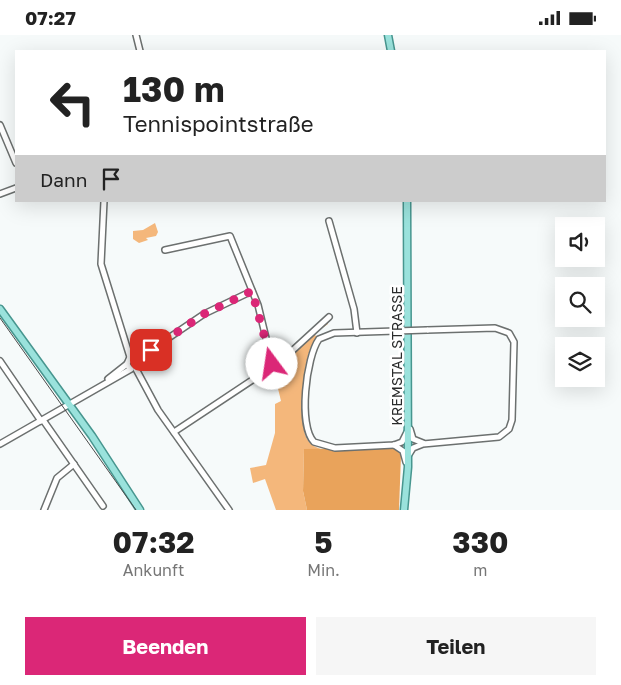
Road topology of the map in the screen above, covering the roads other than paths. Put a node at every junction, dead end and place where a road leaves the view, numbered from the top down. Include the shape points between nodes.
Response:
1 (136, 35) edge
2 (387, 35) edge
3 (140, 50) edge
4 (386, 50) edge
5 (391, 50) edge
6 (0, 125) edge
7 (15, 161) edge
8 (15, 188) edge
9 (0, 194) edge
10 (104, 202) edge
11 (406, 202) edge
12 (412, 202) edge
13 (408, 219) junction
14 (329, 221) dead end
15 (165, 251) dead end
16 (252, 291) junction
17 (0, 309) edge
18 (329, 317) dead end
19 (357, 333) junction
20 (130, 357) junction
21 (139, 358) junction
22 (0, 361) edge
23 (273, 367) junction
24 (131, 368) junction
25 (69, 407) junction
26 (42, 421) junction
27 (408, 421) junction
28 (408, 429) junction
29 (174, 432) junction
30 (423, 443) junction
31 (0, 444) edge
32 (394, 445) junction
33 (408, 457) junction
34 (74, 464) junction
35 (408, 467) junction
36 (103, 506) dead end
37 (44, 510) edge
38 (140, 510) edge
39 (229, 510) edge
40 (404, 510) edge

1 - 3 street
2 - 4 main road
2 - 5 main road
6 - 7 street
8 - 9 street
10 - 20 street via 101,255 104,274
11 - 13 main road
12 - 13 main road
13 - 27 main road, KREMSTAL STRASSE
14 - 19 street via 354,309
15 - 16 street via 230,236
16 - 21 street via 204,314
16 - 23 street
17 - 25 main road
18 - 23 street
19 - 30 street, bridge via 500,328 509,333 514,342 509,429 499,437
19 - 32 street via 327,334 316,343 305,398 308,433 314,442 328,447
20 - 21 street
20 - 24 street
21 - 24 street via 141,364
22 - 26 street
23 - 29 street
24 - 25 street
24 - 29 street
25 - 26 street
25 - 38 main road
26 - 31 street
26 - 34 street
27 - 28 main road, KREMSTAL STRASSE
27 - 30 street via 414,439
28 - 32 street via 403,440
28 - 33 main road, KREMSTAL STRASSE
29 - 39 street
30 - 33 street via 413,448
32 - 35 street via 403,451
33 - 35 main road, KREMSTAL STRASSE
34 - 36 street
34 - 37 street via 57,478
35 - 40 main road, KREMSTAL STRASSE

